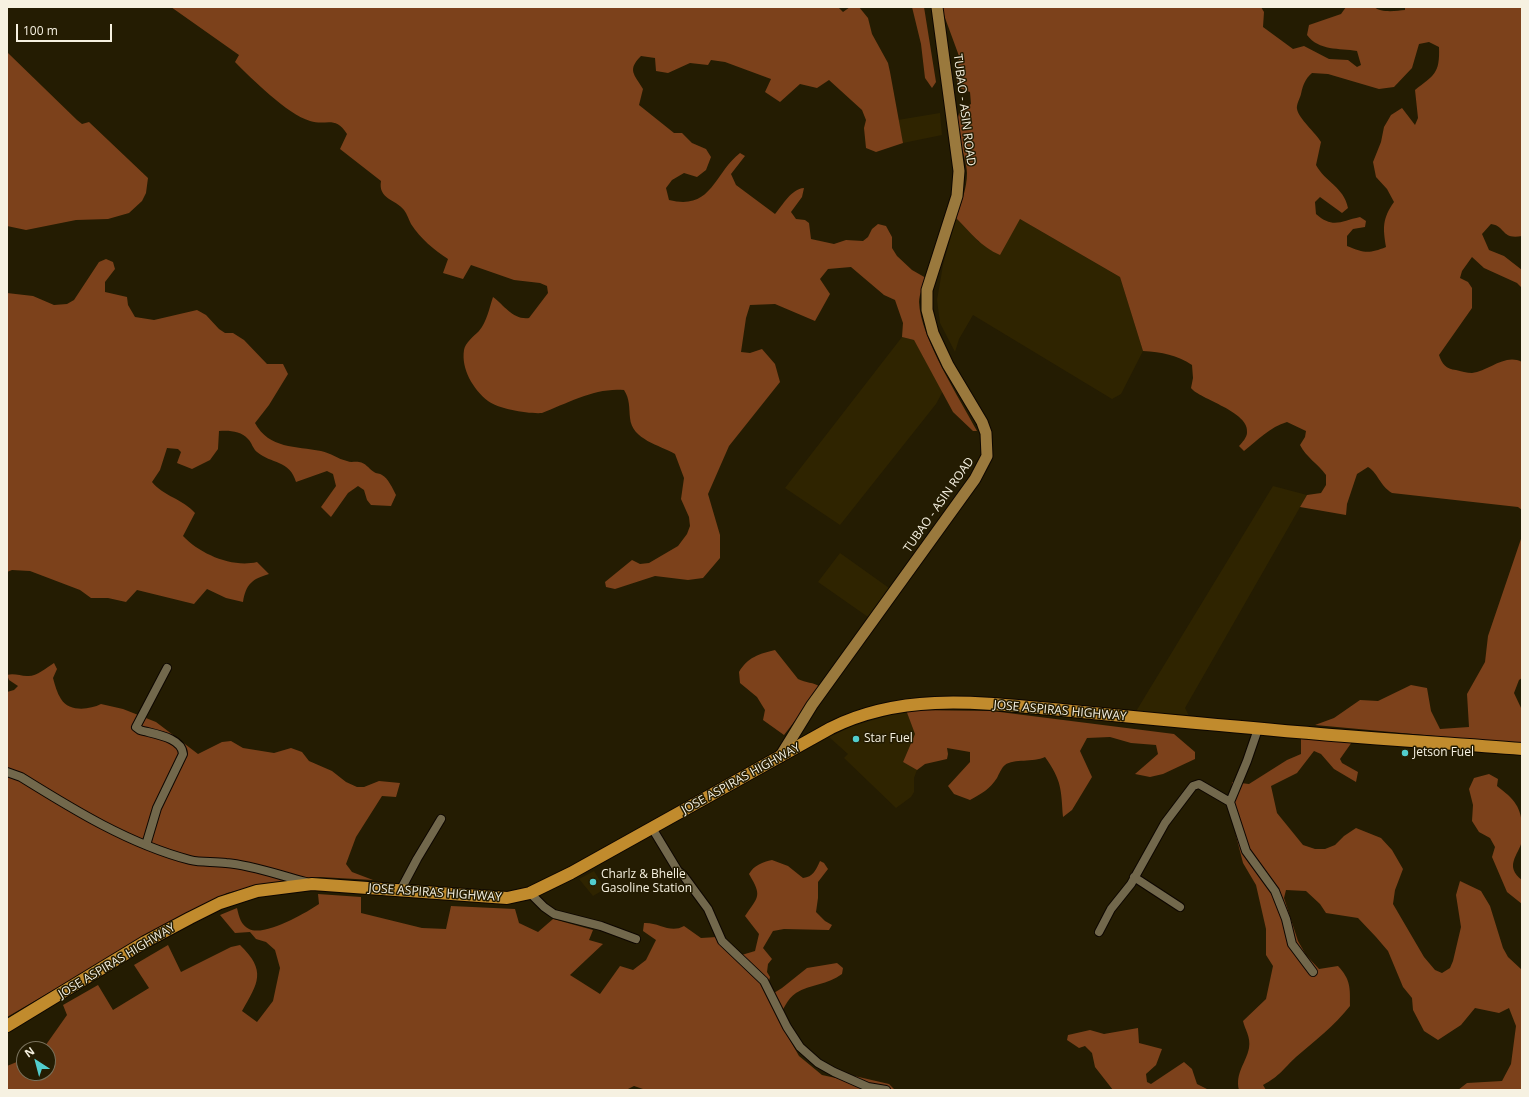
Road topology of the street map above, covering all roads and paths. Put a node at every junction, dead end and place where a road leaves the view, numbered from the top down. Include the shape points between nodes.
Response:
1 (937, 7) edge
2 (167, 668) dead end
3 (1258, 729) junction
4 (1522, 748) edge
5 (780, 757) junction
6 (7, 772) edge
7 (1230, 802) junction
8 (441, 819) dead end
9 (652, 828) junction
10 (146, 845) junction
11 (1134, 877) junction
12 (312, 884) junction
13 (400, 891) junction
14 (530, 893) junction
15 (1180, 907) dead end
16 (1099, 932) dead end
17 (636, 939) dead end
18 (1313, 972) dead end
19 (7, 1026) edge
20 (886, 1090) edge

1 - 5 main road, TUBAO - ASIN ROAD via 959,171 957,196 927,290 927,310 933,333 948,364 982,422 986,433 987,456 975,479 812,705
2 - 10 street via 136,727 174,741 180,746 183,754 157,808
3 - 4 main road, JOSE ASPIRAS HIGHWAY
3 - 5 main road, JOSE ASPIRAS HIGHWAY via 1008,706 924,703 889,707 856,717
3 - 7 street
5 - 9 main road, JOSE ASPIRAS HIGHWAY
6 - 10 street via 120,834
7 - 11 street via 1201,785 1194,785 1165,823
7 - 18 street via 1246,851 1275,891 1292,944
8 - 13 street
9 - 14 main road, JOSE ASPIRAS HIGHWAY
9 - 20 street via 678,871 704,902 722,941 764,981 800,1048 834,1072 868,1087
10 - 12 street via 191,860 226,863
11 - 15 street
11 - 16 street via 1111,909
12 - 13 main road, JOSE ASPIRAS HIGHWAY
12 - 19 main road, JOSE ASPIRAS HIGHWAY via 257,891 220,903 145,942
13 - 14 main road, JOSE ASPIRAS HIGHWAY via 507,898
14 - 17 street via 544,908 554,914 601,926

